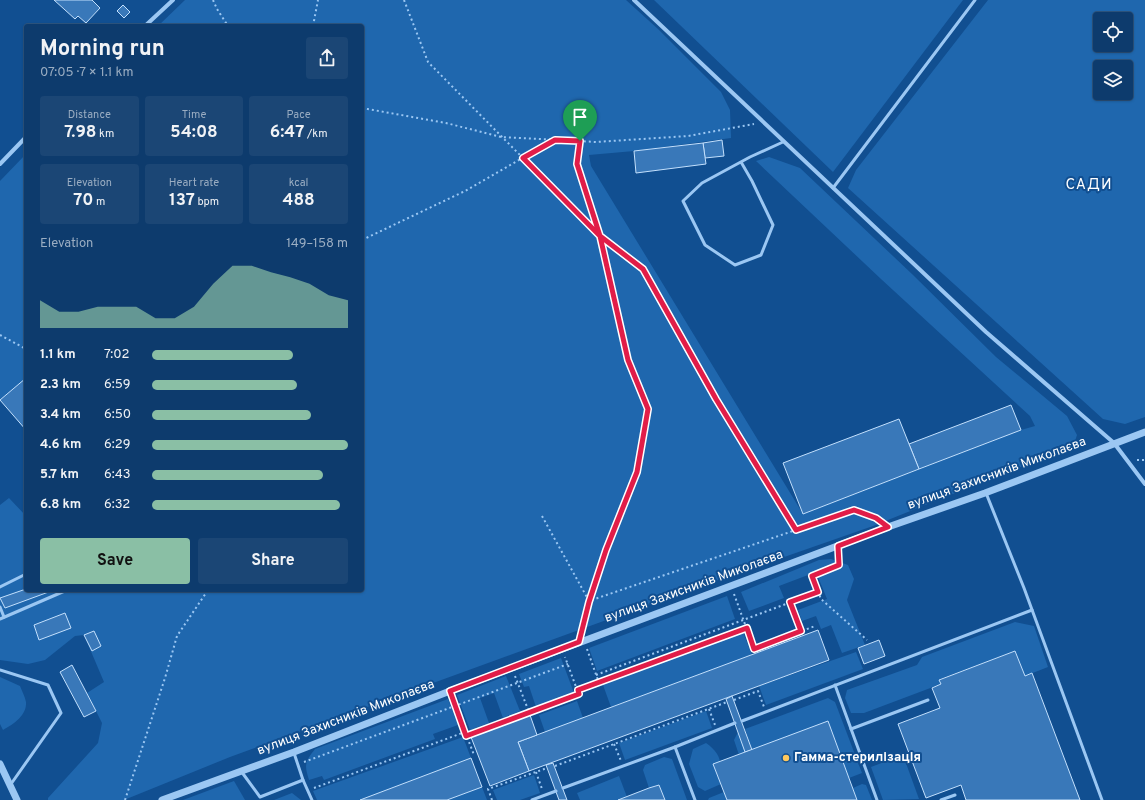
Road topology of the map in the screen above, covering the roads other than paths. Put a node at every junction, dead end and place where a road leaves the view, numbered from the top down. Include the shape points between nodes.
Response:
1 (173, 0) edge
2 (634, 0) edge
3 (975, 0) edge
4 (147, 24) edge
5 (24, 140) edge
6 (783, 142) junction
7 (741, 162) junction
8 (0, 164) edge
9 (833, 188) junction
10 (1145, 432) edge
11 (1114, 443) junction
12 (1145, 484) edge
13 (986, 493) junction
14 (24, 575) edge
15 (0, 587) edge
16 (62, 592) edge
17 (0, 607) edge
18 (1032, 610) junction
19 (4, 617) junction
20 (0, 619) edge
21 (0, 670) edge
22 (835, 685) junction
23 (928, 700) dead end
24 (742, 721) dead end
25 (735, 723) dead end
26 (851, 729) junction
27 (675, 747) junction
28 (294, 752) junction
29 (0, 764) edge
30 (241, 771) junction
31 (304, 780) junction
32 (10, 785) junction
33 (563, 788) dead end
34 (556, 791) dead end
35 (955, 795) dead end
36 (17, 800) edge
37 (162, 800) edge
38 (312, 800) edge
39 (532, 800) edge
40 (695, 800) edge
41 (877, 800) edge
42 (941, 800) edge
43 (1102, 800) edge

1 - 4 street
2 - 6 street
3 - 9 lane
5 - 8 street
6 - 7 lane
6 - 9 street
7 - 7 lane via 702,183 683,201 705,245 735,265 761,255 772,225
9 - 11 street via 986,332
10 - 11 street, вулиця Захисників Миколаєва
11 - 12 street
11 - 13 street, вулиця Захисників Миколаєва
13 - 18 lane
13 - 28 street, вулиця Захисників Миколаєва via 511,668
14 - 15 lane
16 - 19 lane
17 - 19 lane
18 - 22 lane
18 - 43 lane
19 - 20 lane
21 - 32 lane via 48,685 61,713
22 - 24 lane
22 - 26 lane
23 - 26 lane
25 - 27 lane
26 - 41 lane
27 - 33 lane
27 - 40 lane
28 - 30 street, вулиця Захисників Миколаєва
28 - 31 lane
29 - 32 street
30 - 31 lane via 260,797
30 - 37 street, вулиця Захисників Миколаєва
31 - 38 lane
32 - 36 street
34 - 39 lane
35 - 42 lane

